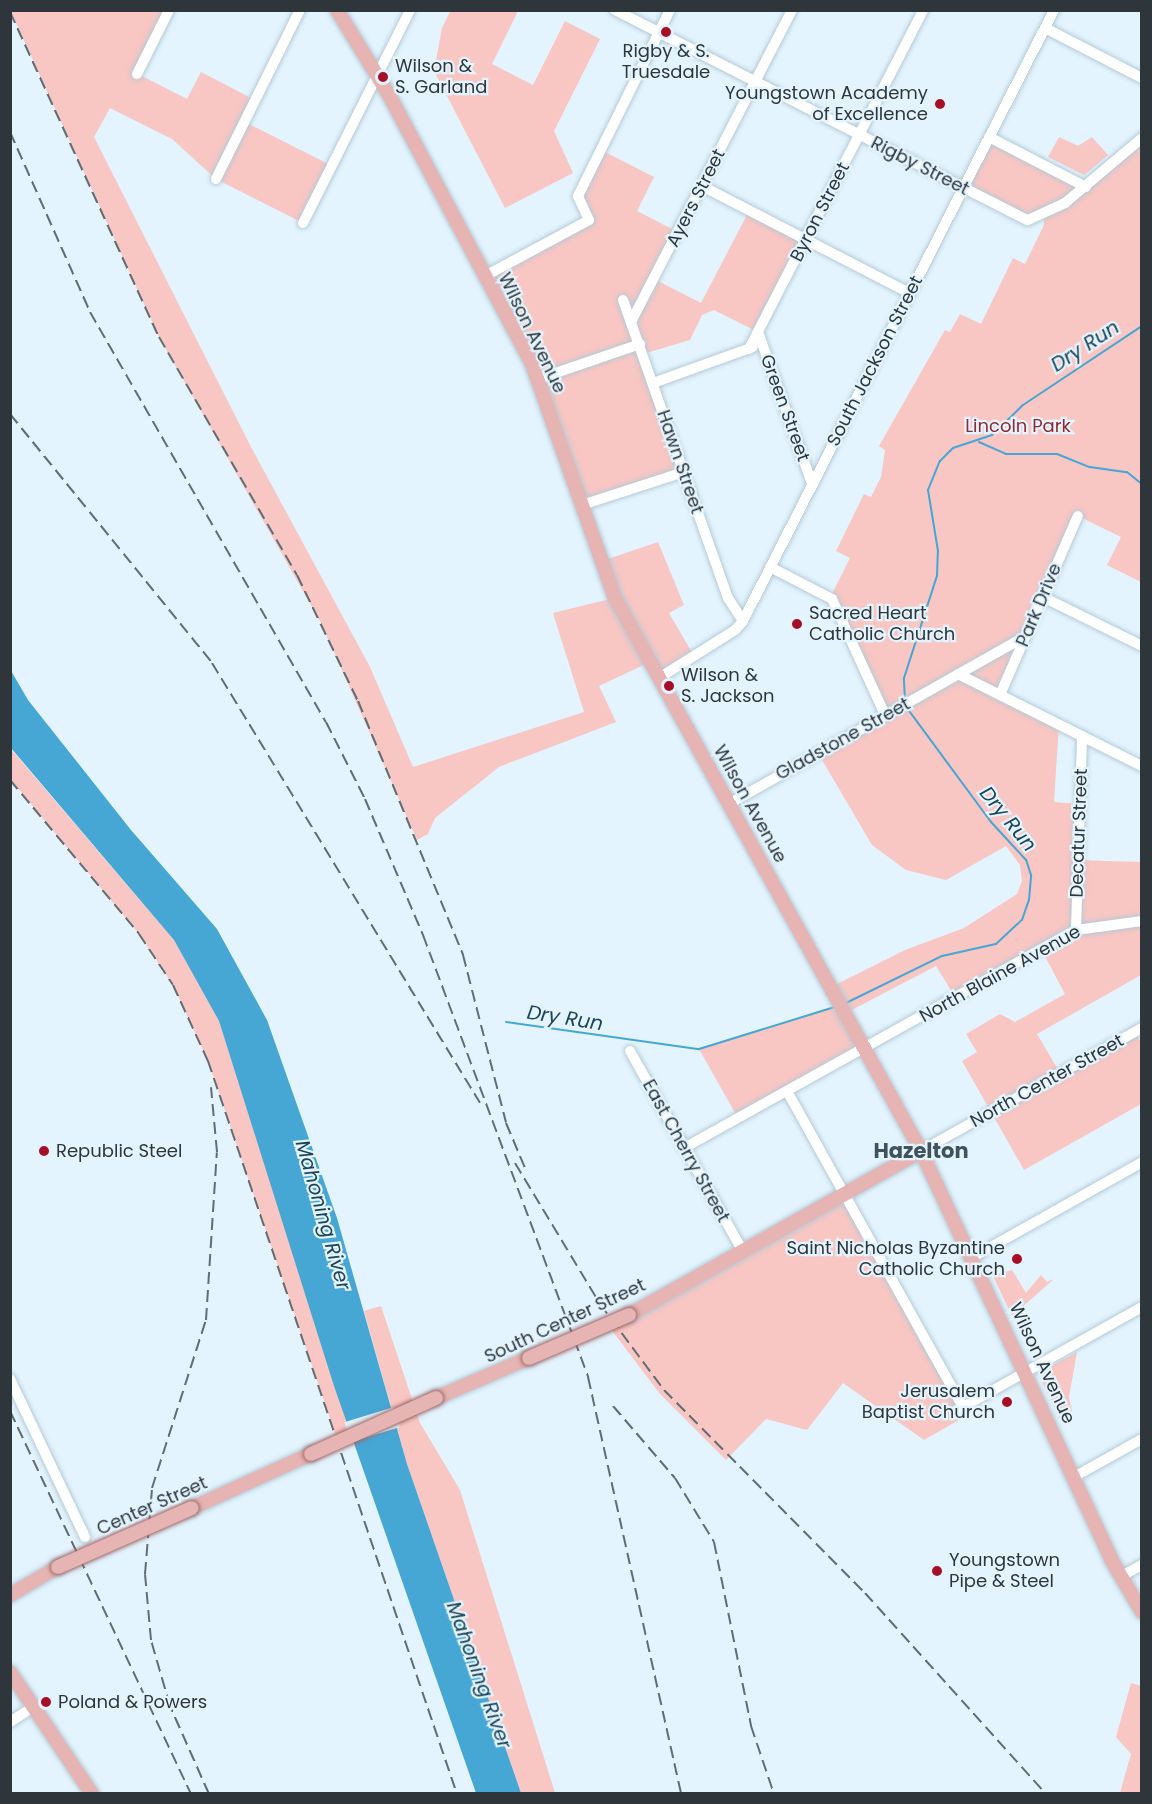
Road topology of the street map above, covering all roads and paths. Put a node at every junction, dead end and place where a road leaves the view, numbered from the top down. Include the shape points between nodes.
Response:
1 (169, 10) edge
2 (300, 10) edge
3 (337, 10) edge
4 (410, 10) edge
5 (615, 10) edge
6 (670, 10) edge
7 (792, 10) edge
8 (923, 10) edge
9 (1054, 10) edge
10 (1045, 28) junction
11 (659, 33) junction
12 (137, 74) dead end
13 (378, 75) junction
14 (1142, 78) edge
15 (756, 82) junction
16 (859, 135) junction
17 (989, 137) junction
18 (1142, 138) edge
19 (216, 179) dead end
20 (702, 186) junction
21 (1086, 187) junction
22 (963, 188) junction
23 (303, 223) dead end
24 (805, 240) junction
25 (485, 276) junction
26 (909, 293) junction
27 (623, 300) dead end
28 (632, 320) junction
29 (758, 332) junction
30 (640, 344) junction
31 (762, 344) junction
32 (749, 349) junction
33 (538, 379) junction
34 (653, 382) junction
35 (684, 472) junction
36 (812, 484) junction
37 (582, 505) junction
38 (1078, 516) dead end
39 (770, 567) junction
40 (1043, 597) junction
41 (743, 621) junction
42 (1026, 636) junction
43 (1142, 646) edge
44 (958, 674) junction
45 (659, 678) junction
46 (1000, 695) junction
47 (885, 715) junction
48 (1082, 736) junction
49 (1142, 766) edge
50 (729, 804) junction
51 (1142, 921) edge
52 (1076, 930) junction
53 (1142, 1028) edge
54 (864, 1048) junction
55 (630, 1051) dead end
56 (787, 1091) junction
57 (684, 1149) junction
58 (921, 1151) junction
59 (1142, 1162) edge
60 (843, 1193) junction
61 (742, 1250) junction
62 (972, 1257) junction
63 (1142, 1307) edge
64 (1026, 1372) junction
65 (10, 1379) edge
66 (1142, 1439) edge
67 (310, 1454) joint
68 (1074, 1477) junction
69 (85, 1538) dead end
70 (1142, 1565) edge
71 (1120, 1578) junction
72 (10, 1595) edge
73 (1142, 1612) edge
74 (10, 1672) edge
75 (33, 1707) junction
76 (10, 1722) edge
77 (92, 1794) edge

1 - 12 street
2 - 19 street
3 - 13 main road, Wilson Avenue
4 - 13 street
5 - 11 street, Rigby Street
6 - 11 street
7 - 15 street, Ayers Street
8 - 16 street, Byron Street
9 - 10 street, South Jackson Street
10 - 14 street
10 - 17 street, South Jackson Street
11 - 15 street, Rigby Street
11 - 25 street via 581,190 578,200 589,220
13 - 23 street
13 - 25 main road, Wilson Avenue
15 - 16 street, Rigby Street
15 - 20 street, Ayers Street
16 - 22 street, Rigby Street
16 - 24 street, Byron Street
17 - 21 street
17 - 22 street, South Jackson Street
18 - 21 street
20 - 24 street
20 - 28 street, Ayers Street
21 - 22 street, Rigby Street via 1033,220
22 - 26 street, South Jackson Street
24 - 26 street
24 - 29 street, Byron Street
25 - 33 main road, Wilson Avenue
26 - 36 street, South Jackson Street
27 - 28 street, Hawn Street
28 - 30 street, Hawn Street
29 - 31 street, Green Street
29 - 32 street, Byron Street
30 - 33 street
30 - 34 street, Hawn Street
31 - 32 street
31 - 36 street, Green Street
32 - 34 street
33 - 37 main road, Wilson Avenue
34 - 35 street, Hawn Street
35 - 37 street
35 - 41 street, Hawn Street via 728,598
36 - 39 street, South Jackson Street
37 - 45 main road, Wilson Avenue via 615,598
38 - 40 street, Park Drive
39 - 41 street, South Jackson Street
39 - 47 street via 832,599
40 - 42 street, Park Drive
40 - 43 street
41 - 45 street, South Jackson Street via 734,632
42 - 44 street, Gladstone Street
42 - 46 street, Park Drive
44 - 46 street
44 - 47 street, Gladstone Street
45 - 50 main road, Wilson Avenue
46 - 48 street
47 - 50 street, Gladstone Street
48 - 49 street
48 - 52 street, Decatur Street
50 - 54 main road, Wilson Avenue
51 - 52 street, North Blaine Avenue
52 - 54 street, North Blaine Avenue
53 - 58 street, North Center Street
54 - 56 street, North Blaine Avenue
54 - 58 main road, Wilson Avenue
55 - 57 street, East Cherry Street
56 - 57 street, North Blaine Avenue
56 - 60 street
57 - 61 street, East Cherry Street
58 - 60 main road, South Center Street
58 - 62 main road, Wilson Avenue
59 - 62 street
60 - 61 main road, South Center Street
60 - 64 street via 958,1410
61 - 67 main road, South Center Street, bridge via 629,1315
62 - 64 main road, Wilson Avenue
63 - 64 street
64 - 68 main road, Wilson Avenue
65 - 69 street
66 - 68 street
67 - 72 main road, Center Street, bridge via 58,1568
68 - 71 main road, Wilson Avenue
70 - 71 street
71 - 73 main road, Wilson Avenue
74 - 75 main road
75 - 76 street
75 - 77 main road

